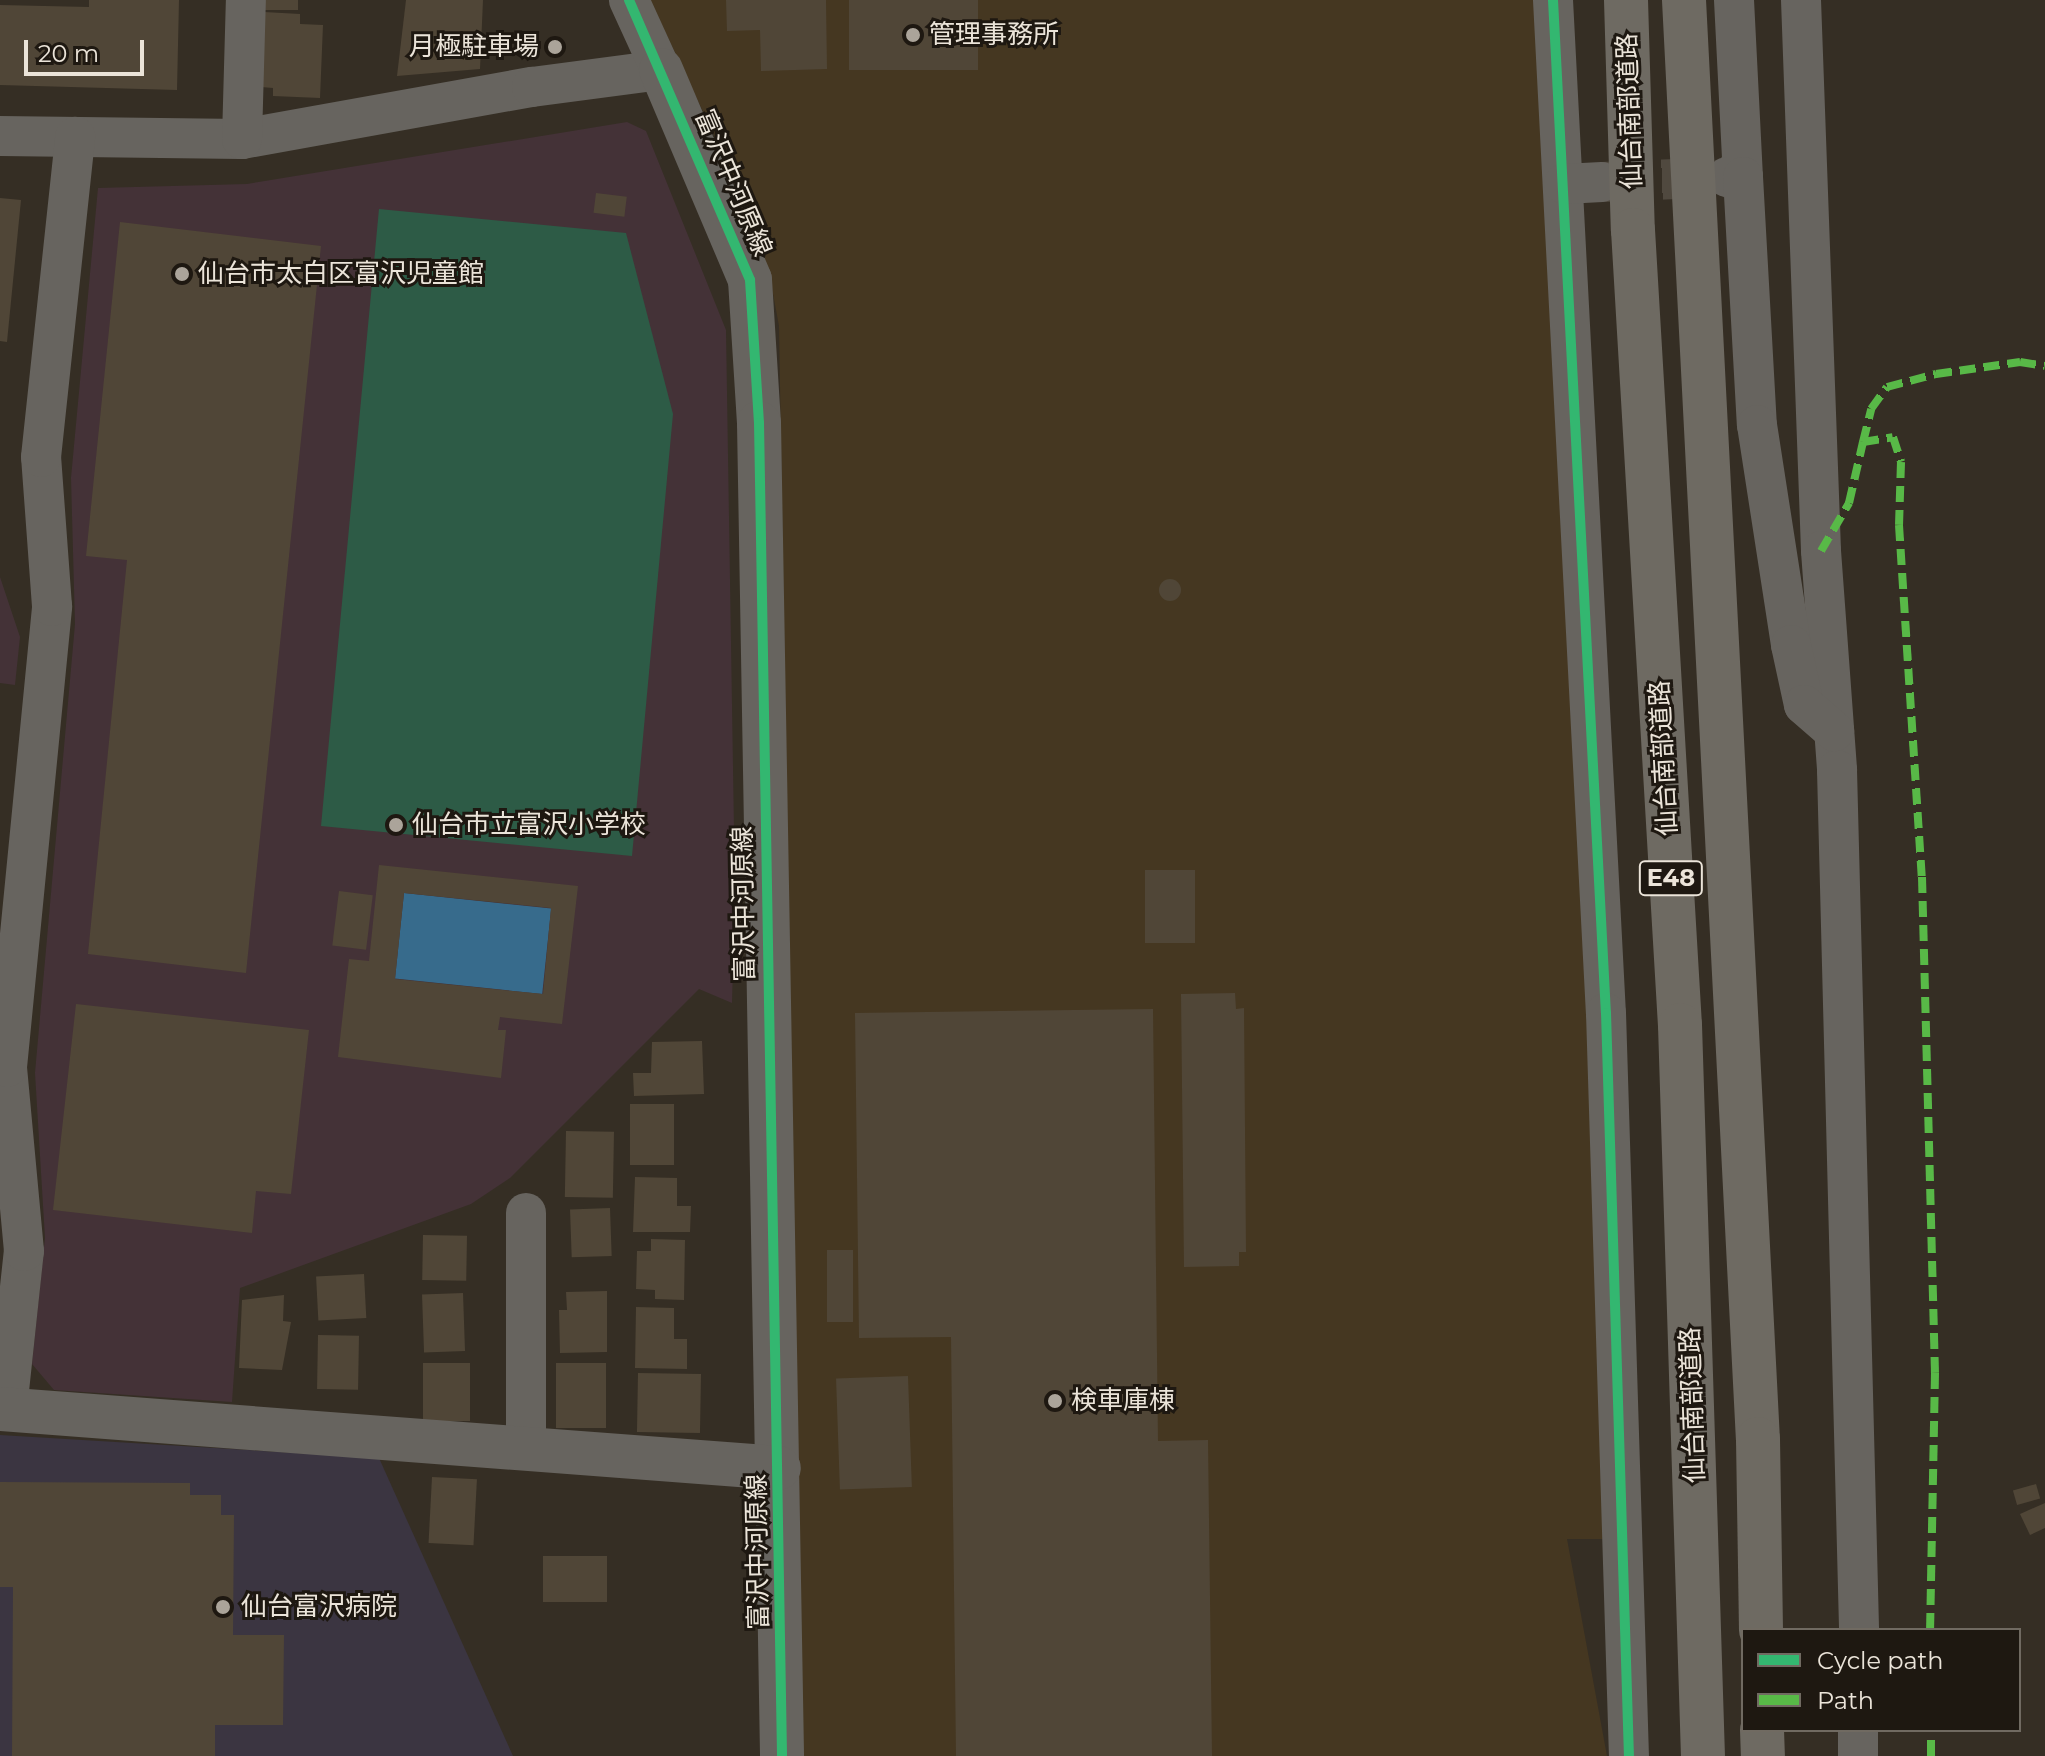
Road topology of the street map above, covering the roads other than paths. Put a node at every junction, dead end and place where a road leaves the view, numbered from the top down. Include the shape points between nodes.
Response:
1 (246, 0) edge
2 (629, 0) edge
3 (1553, 0) edge
4 (1626, 0) edge
5 (1684, 0) edge
6 (1734, 0) edge
7 (1801, 0) edge
8 (661, 70) junction
9 (0, 136) edge
10 (75, 137) junction
11 (242, 139) junction
12 (1834, 731) junction
13 (526, 1213) dead end
14 (4, 1409) edge
15 (526, 1450) junction
16 (779, 1468) junction
17 (1761, 1628) edge
18 (1859, 1628) edge
19 (1762, 1732) edge
20 (1858, 1732) edge
21 (782, 1756) edge
22 (1629, 1756) edge
23 (1703, 1756) edge
24 (1763, 1756) edge
25 (1858, 1756) edge

1 - 11 street
2 - 8 street
3 - 22 street via 1583,183
4 - 23 highway, 仙台南部道路 / E48 via 1633,230 1680,1025
5 - 17 highway, E48 via 1758,1439
6 - 12 street via 1735,177 1757,425 1804,705
7 - 12 street via 1821,551
8 - 11 street via 532,87
8 - 16 street, 富沢中河原線 via 750,280 759,423
9 - 10 street
10 - 11 street
10 - 14 street via 41,457 52,606 7,1067 24,1251
12 - 18 street
13 - 15 street
14 - 15 street
15 - 16 street
16 - 21 street, 富沢中河原線
19 - 24 highway
20 - 25 street

